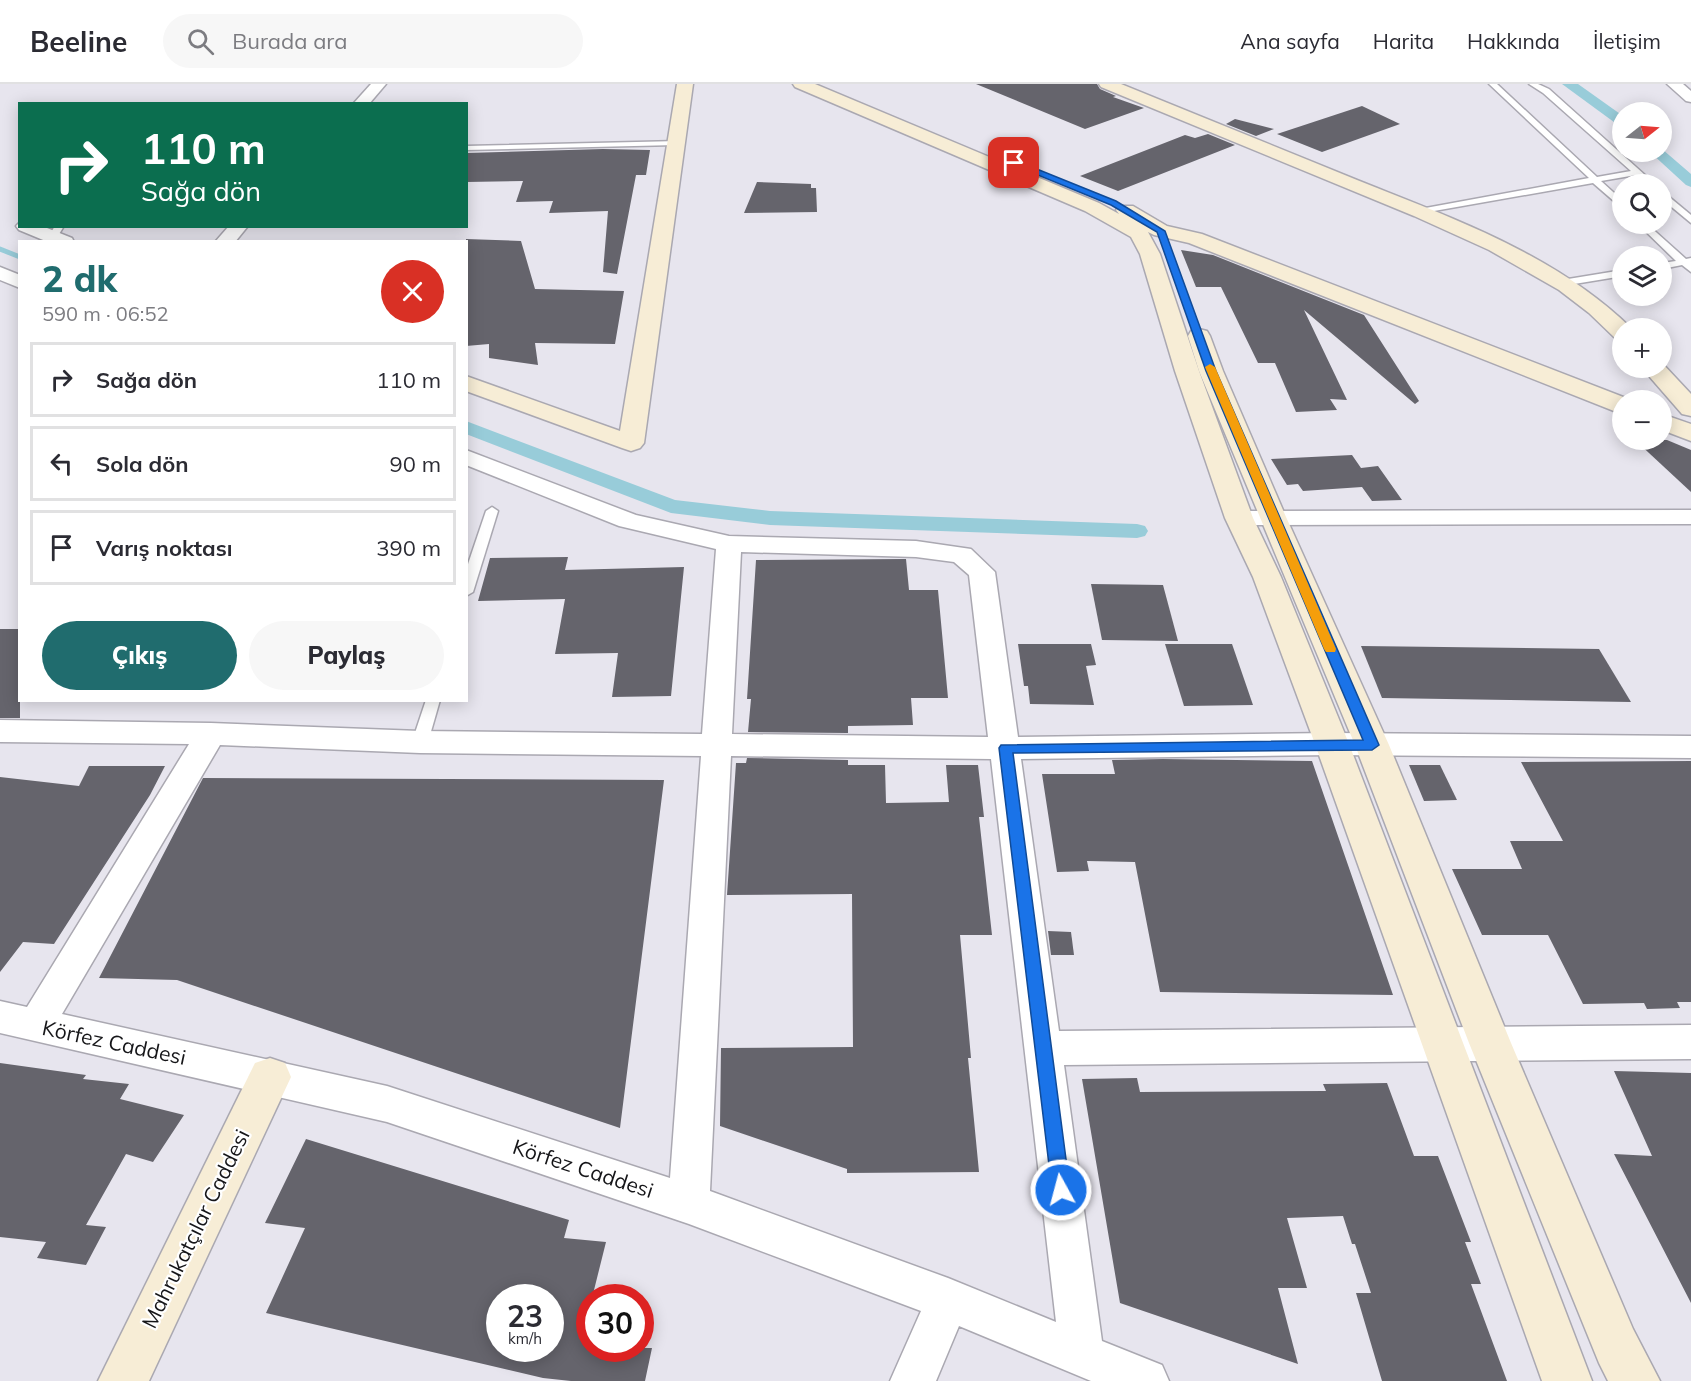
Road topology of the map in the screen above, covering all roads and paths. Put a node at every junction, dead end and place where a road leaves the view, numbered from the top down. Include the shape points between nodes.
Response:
1 (379, 84) edge
2 (685, 84) edge
3 (801, 84) edge
4 (825, 84) edge
5 (1107, 84) edge
6 (1493, 84) edge
7 (1533, 84) edge
8 (1674, 84) edge
9 (1691, 98) edge
10 (362, 102) edge
11 (676, 143) junction
12 (468, 148) edge
13 (1637, 172) junction
14 (1639, 174) edge
15 (1595, 179) junction
16 (1612, 195) edge
17 (1672, 203) edge
18 (1420, 212) junction
19 (1691, 220) edge
20 (33, 228) edge
21 (237, 228) edge
22 (1161, 231) junction
23 (1654, 234) edge
24 (59, 235) edge
25 (226, 240) edge
26 (1688, 264) edge
27 (1672, 265) edge
28 (0, 273) edge
29 (1612, 275) edge
30 (18, 281) edge
31 (1562, 283) junction
32 (1612, 321) edge
33 (1663, 378) edge
34 (468, 384) edge
35 (1612, 402) edge
36 (1691, 409) edge
37 (1672, 425) edge
38 (1691, 433) edge
39 (468, 458) edge
40 (492, 511) dead end
41 (1256, 517) junction
42 (1691, 517) edge
43 (729, 544) junction
44 (468, 586) edge
45 (432, 702) edge
46 (0, 731) edge
47 (211, 734) junction
48 (420, 742) junction
49 (1332, 744) junction
50 (715, 745) junction
51 (1372, 745) junction
52 (1691, 747) edge
53 (1006, 748) junction
54 (17, 1022) edge
55 (1691, 1042) edge
56 (1443, 1043) junction
57 (1490, 1043) junction
58 (1043, 1048) junction
59 (270, 1077) junction
60 (689, 1204) junction
61 (948, 1300) junction
62 (1082, 1355) junction
63 (123, 1381) edge
64 (913, 1381) edge
65 (1146, 1381) edge
66 (1567, 1381) edge
67 (1635, 1381) edge

1 - 10 street
2 - 11 street
3 - 41 street via 1092,207 1139,233 1150,254 1187,371
4 - 22 street via 1114,203
5 - 18 street
6 - 15 lane
7 - 13 lane via 1546,91
8 - 9 street
11 - 12 lane
11 - 34 street via 631,442
13 - 14 lane
13 - 15 lane
15 - 16 lane
15 - 18 lane
17 - 19 lane
18 - 31 street via 1461,229
20 - 24 street
21 - 25 street
22 - 35 street via 1195,238
22 - 41 street via 1211,371
23 - 26 lane
26 - 27 lane
28 - 30 street
29 - 31 lane
31 - 32 street
33 - 36 street
37 - 38 street
39 - 43 street via 628,521
40 - 44 lane
41 - 42 street
41 - 49 street via 1267,577
41 - 51 street
43 - 50 street
43 - 53 street via 916,549 962,555 982,572
45 - 48 lane
46 - 47 street
47 - 48 street
47 - 54 street
48 - 50 street
49 - 51 street
49 - 53 street
49 - 56 street
50 - 53 street
50 - 60 street
51 - 52 street
51 - 57 street
53 - 58 street
54 - 59 street, Körfez Caddesi
55 - 57 street
56 - 57 street
56 - 58 street
56 - 66 street
57 - 67 street via 1616,1346
58 - 62 street
59 - 60 street, Körfez Caddesi via 387,1104
59 - 63 street, Mahrukatçılar Caddesi
60 - 61 street, Körfez Caddesi
61 - 62 street, Körfez Caddesi
61 - 64 street
62 - 65 street, Körfez Caddesi

